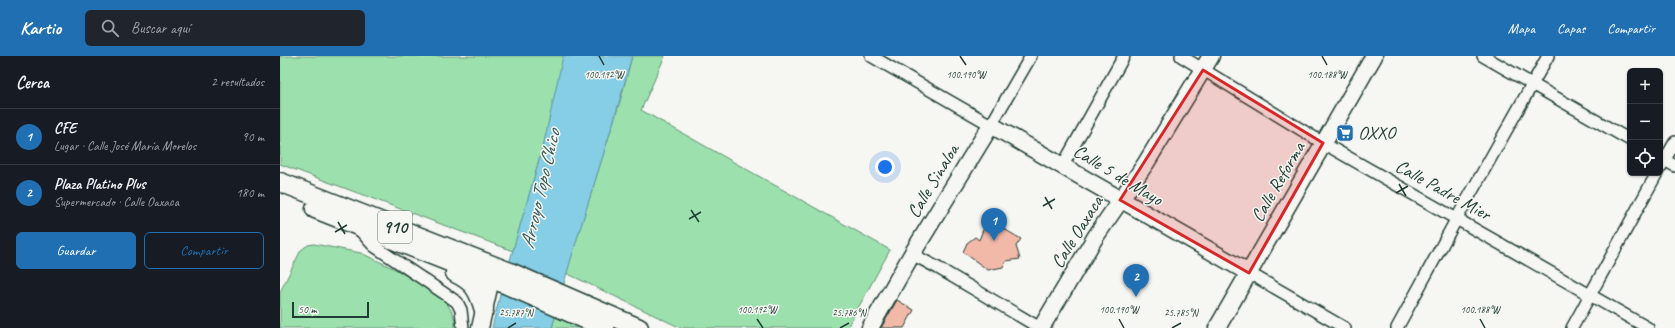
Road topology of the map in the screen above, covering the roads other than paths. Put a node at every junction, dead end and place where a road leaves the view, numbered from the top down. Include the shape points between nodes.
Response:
1 (871, 56) edge
2 (1031, 56) edge
3 (1124, 56) edge
4 (1181, 56) edge
5 (1211, 56) edge
6 (1374, 56) edge
7 (1483, 56) edge
8 (1548, 56) edge
9 (1203, 70) junction
10 (1532, 84) junction
11 (991, 125) junction
12 (1006, 134) junction
13 (1627, 138) edge
14 (980, 142) junction
15 (1675, 142) edge
16 (1323, 143) junction
17 (1663, 158) edge
18 (1663, 162) edge
19 (1063, 165) junction
20 (1675, 166) edge
21 (1655, 176) edge
22 (280, 182) edge
23 (280, 195) edge
24 (1120, 200) junction
25 (1457, 218) junction
26 (354, 225) junction
27 (415, 249) junction
28 (912, 254) junction
29 (1249, 273) junction
30 (503, 279) junction
31 (1591, 295) junction
32 (571, 305) junction
33 (484, 310) junction
34 (463, 328) edge
35 (480, 328) edge
36 (605, 328) edge
37 (639, 328) edge
38 (870, 328) edge
39 (1040, 328) edge
40 (1217, 328) edge
41 (1345, 328) edge
42 (1397, 328) edge
43 (1572, 328) edge
44 (1648, 328) edge

1 - 11 street, Calle 5 de Mayo
2 - 11 street, Calle Sinaloa
3 - 19 street
4 - 9 street, Calle Padre Mier
5 - 9 street, Calle Oaxaca
6 - 16 street, Calle Reforma
7 - 10 street
8 - 10 street
9 - 16 street, Calle Padre Mier
9 - 24 street, Calle Oaxaca via 1146,163
10 - 13 street
10 - 25 street
11 - 12 street, Calle 5 de Mayo
11 - 14 street, Calle Sinaloa
12 - 14 street via 992,133
12 - 19 street, Calle 5 de Mayo
14 - 28 street, Calle Sinaloa
15 - 17 street
16 - 25 street, Calle Padre Mier
16 - 29 street, Calle Reforma
18 - 20 street
19 - 24 street, Calle 5 de Mayo
21 - 31 street
22 - 30 main road, 910
23 - 26 main road, 910
24 - 29 street, Calle 5 de Mayo
24 - 39 street, Calle Oaxaca
25 - 31 street, Calle Padre Mier
25 - 42 street
26 - 27 main road, 910
26 - 34 street via 374,246 457,302 461,310
27 - 30 main road, 910
27 - 33 main road via 427,260 469,281 476,289
28 - 38 street, Calle Sinaloa
28 - 39 street
29 - 40 street, Calle Reforma
29 - 41 street, Calle 5 de Mayo
30 - 32 main road, 910
30 - 33 street
31 - 43 street
31 - 44 street, Calle Padre Mier
32 - 36 main road, 910
32 - 37 main road, 910
33 - 35 street

